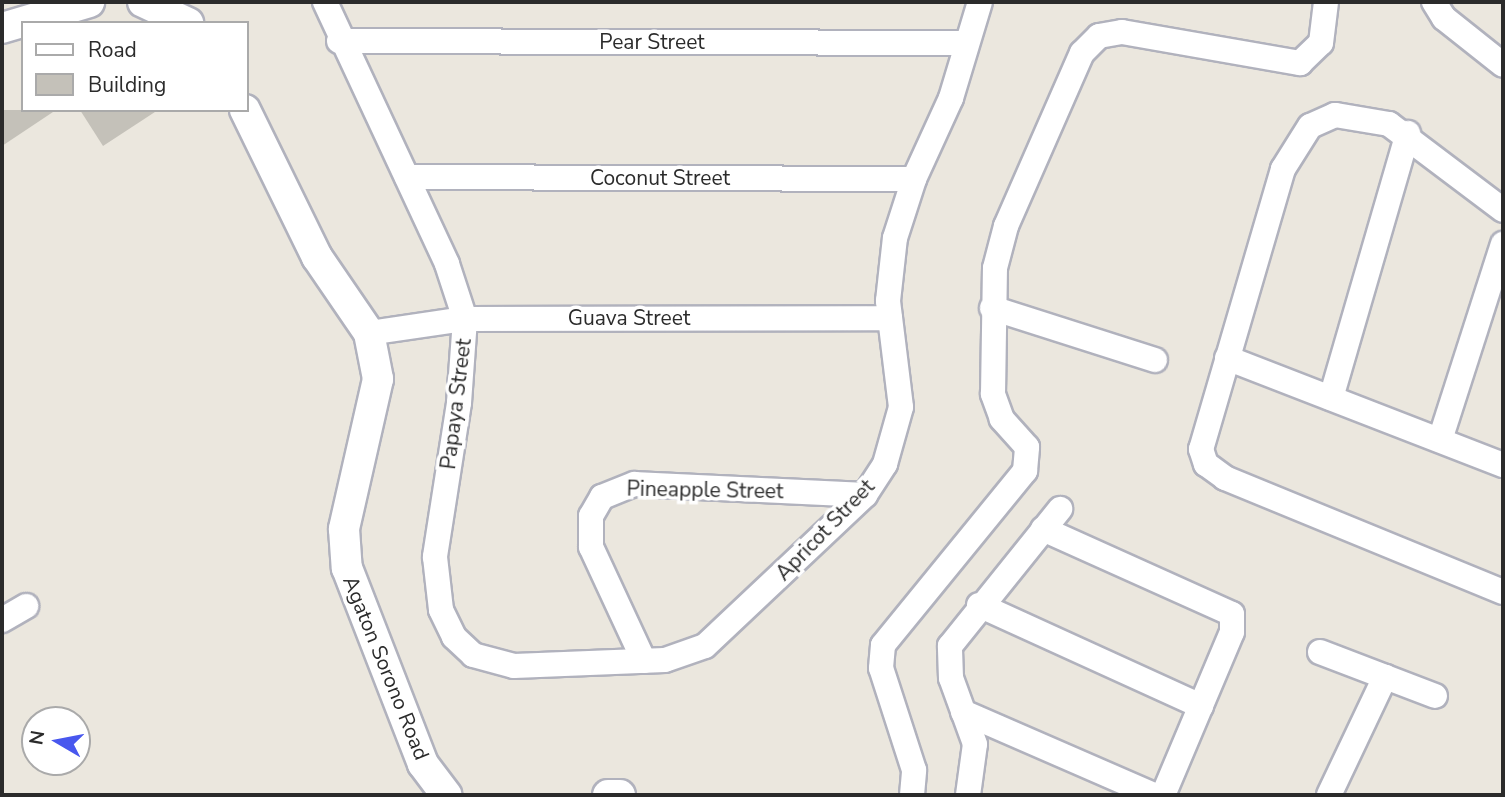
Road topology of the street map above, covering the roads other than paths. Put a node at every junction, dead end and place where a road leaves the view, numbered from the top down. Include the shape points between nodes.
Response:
1 (89, 2) edge
2 (143, 2) edge
3 (325, 2) edge
4 (980, 2) edge
5 (1325, 2) edge
6 (1434, 2) edge
7 (25, 21) edge
8 (184, 21) edge
9 (21, 22) edge
10 (2, 28) edge
11 (339, 41) junction
12 (966, 43) junction
13 (1503, 65) edge
14 (246, 112) edge
15 (1408, 133) junction
16 (407, 177) junction
17 (914, 179) junction
18 (1503, 210) edge
19 (1503, 244) edge
20 (992, 308) junction
21 (890, 318) junction
22 (465, 319) junction
23 (369, 333) junction
24 (1227, 358) junction
25 (1155, 360) dead end
26 (1331, 398) junction
27 (1440, 440) junction
28 (1503, 465) edge
29 (865, 495) junction
30 (1060, 509) dead end
31 (1043, 529) junction
32 (1503, 592) edge
33 (979, 605) junction
34 (26, 606) dead end
35 (2, 620) edge
36 (1320, 652) dead end
37 (473, 655) joint
38 (644, 661) junction
39 (1385, 677) junction
40 (1435, 696) dead end
41 (1201, 706) junction
42 (963, 712) junction
43 (446, 795) edge
44 (608, 795) edge
45 (620, 795) edge
46 (912, 795) edge
47 (968, 795) edge
48 (1154, 795) edge
49 (1163, 795) edge
50 (1329, 795) edge

1 - 7 street
2 - 8 street
3 - 11 street, Papaya Street
4 - 12 street, Apricot Street
5 - 20 street via 1321,43 1300,63 1122,32 1088,43 1006,226
6 - 13 street via 1444,18
9 - 10 street
11 - 12 street, Pear Street
11 - 16 street, Papaya Street
12 - 17 street, Apricot Street via 951,97
14 - 23 street, Agaton Sorono Road via 317,257
15 - 18 street
15 - 24 street via 1371,117 1344,115 1319,118 1301,134 1283,169
15 - 26 street
16 - 17 street, Coconut Street
16 - 22 street, Papaya Street via 447,264
17 - 21 street, Apricot Street via 891,260
19 - 27 street
20 - 25 street
20 - 46 street via 993,394 1002,419 1023,438 1028,459 1020,482 883,645 881,668 914,770
21 - 22 street, Guava Street
21 - 29 street, Apricot Street via 899,416 885,464
22 - 23 street, Guava Street
22 - 37 street, Papaya Street via 459,402 434,573 446,624
23 - 43 street, Agaton Sorono Road via 378,379 344,529 346,568 423,764
24 - 26 street
24 - 32 street via 1202,438 1203,458 1213,471
26 - 27 street
27 - 28 street
29 - 38 street, Apricot Street via 719,636 691,652
29 - 38 street, Pineapple Street via 635,484 602,497 591,516 591,547
30 - 31 street
31 - 33 street
31 - 41 street via 1229,610 1232,632
33 - 41 street
33 - 42 street via 950,646 949,667
34 - 35 street
36 - 39 street
37 - 38 street, Apricot Street via 514,666
39 - 40 street
39 - 50 street
41 - 49 street
42 - 47 street via 975,744
42 - 48 street
44 - 45 street

